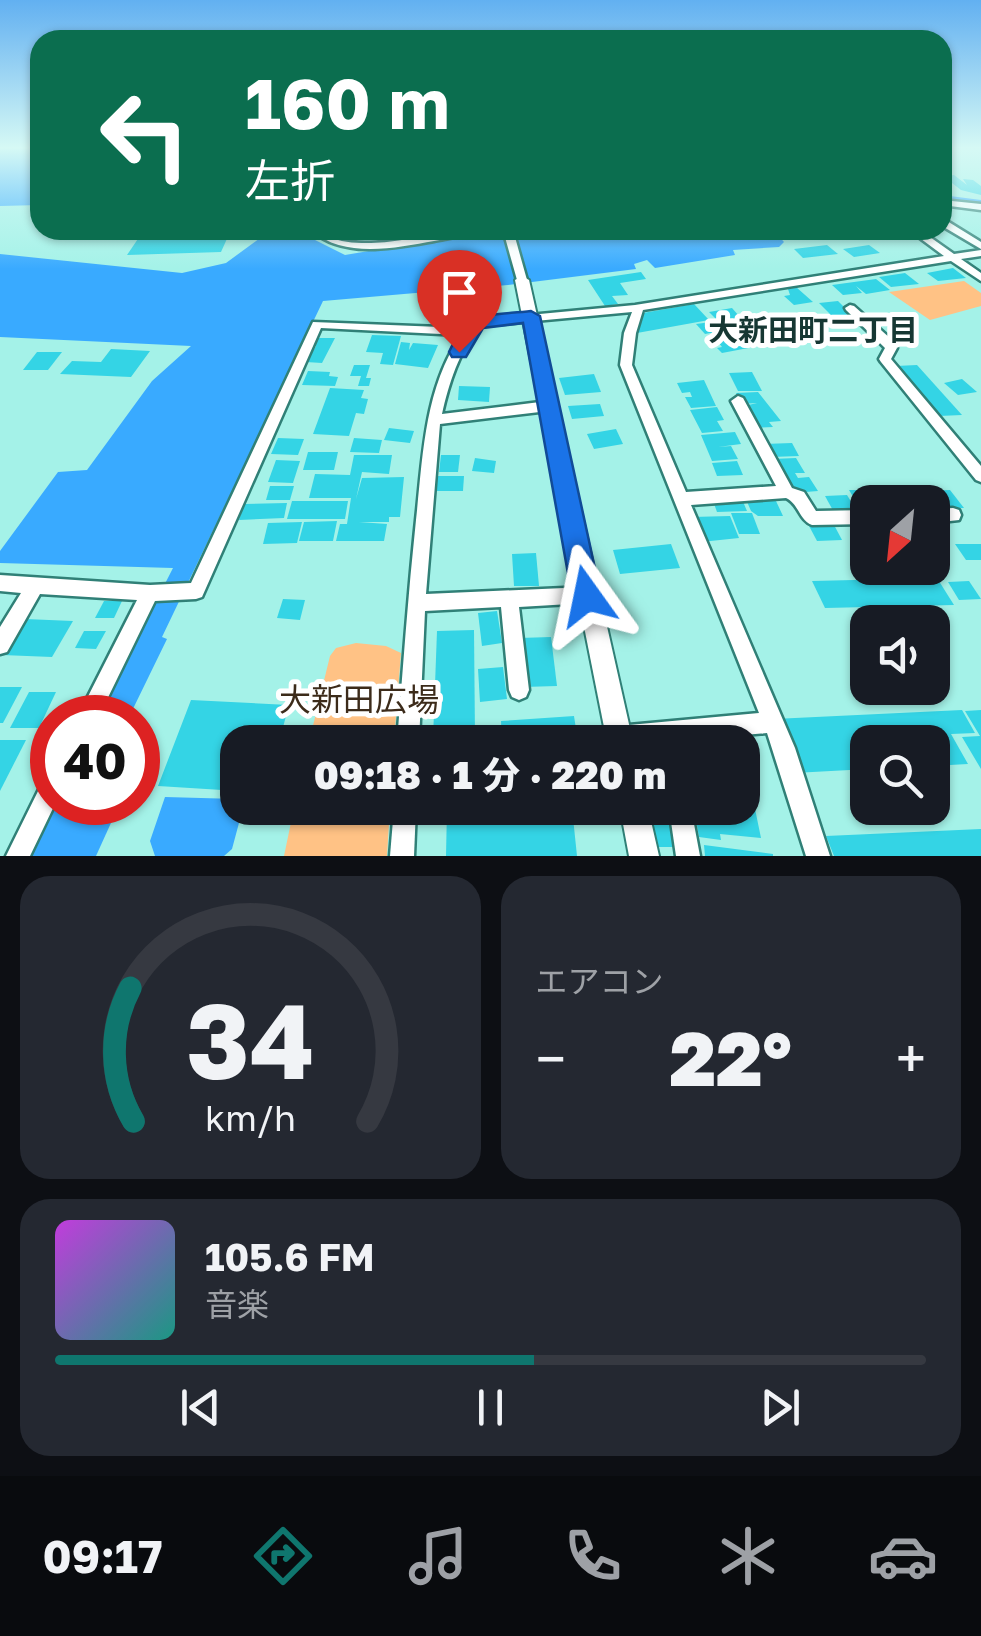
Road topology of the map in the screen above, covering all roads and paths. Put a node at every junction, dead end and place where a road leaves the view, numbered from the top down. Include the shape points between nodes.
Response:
1 (952, 203) edge
2 (981, 207) edge
3 (952, 229) edge
4 (332, 240) edge
5 (408, 240) edge
6 (511, 240) edge
7 (928, 240) edge
8 (981, 250) edge
9 (952, 257) junction
10 (981, 278) edge
11 (522, 280) joint
12 (639, 307) junction
13 (850, 308) dead end
14 (531, 316) junction
15 (468, 332) junction
16 (738, 401) dead end
17 (548, 406) junction
18 (434, 420) junction
19 (981, 476) edge
20 (787, 492) junction
21 (682, 499) junction
22 (950, 515) edge
23 (953, 515) dead end
24 (850, 517) edge
25 (0, 582) edge
26 (36, 584) junction
27 (156, 592) junction
28 (587, 596) junction
29 (509, 598) junction
30 (416, 603) junction
31 (0, 645) edge
32 (520, 690) dead end
33 (100, 695) edge
34 (773, 722) junction
35 (409, 725) edge
36 (616, 725) edge
37 (752, 725) edge
38 (34, 825) edge
39 (404, 825) edge
40 (638, 825) edge
41 (683, 825) edge
42 (18, 856) edge
43 (402, 856) edge
44 (644, 856) edge
45 (688, 856) edge
46 (818, 856) edge

1 - 2 street
3 - 8 street
4 - 5 street via 353,248
6 - 11 street
7 - 9 street
8 - 9 street
9 - 10 street
9 - 12 street
11 - 14 street
12 - 14 street
12 - 21 street via 626,364
13 - 19 street via 887,342 886,360
14 - 15 street via 478,323
14 - 17 street
15 - 18 street
15 - 27 street via 317,324 196,591
16 - 20 street
17 - 18 street
17 - 28 street
18 - 30 street
20 - 21 street
20 - 24 street via 799,497 812,518
21 - 34 street
22 - 23 street
25 - 26 street
26 - 27 street
26 - 31 street
27 - 33 street
28 - 29 street
28 - 36 street
29 - 30 street
29 - 32 street
30 - 35 street
34 - 37 street
34 - 46 street
38 - 42 street
39 - 43 street
40 - 44 street
41 - 45 street

